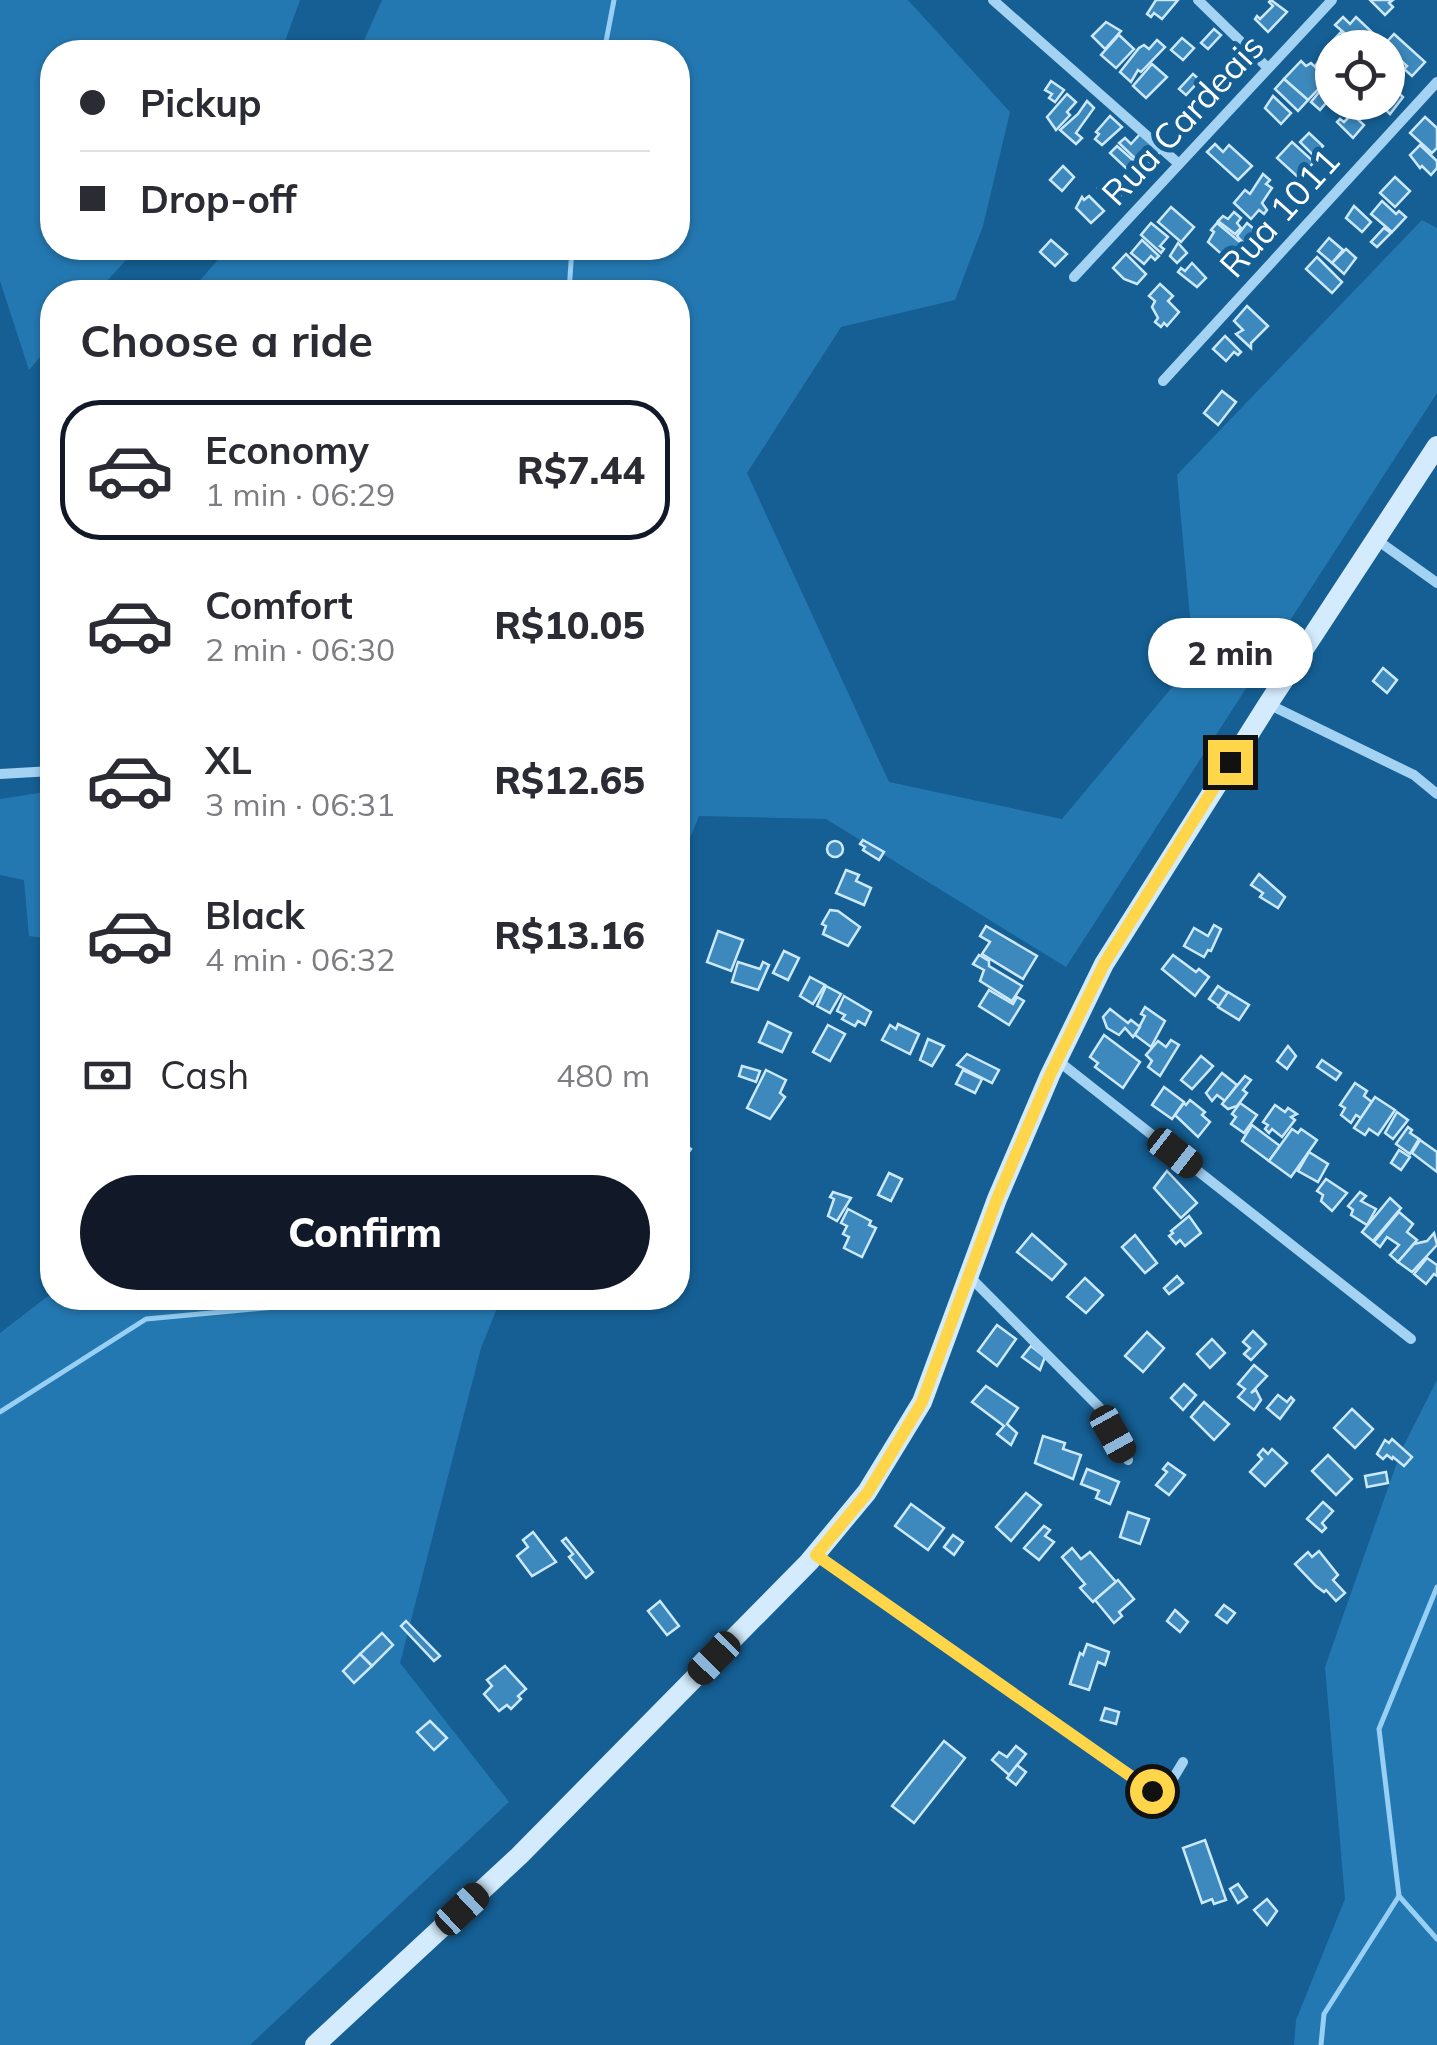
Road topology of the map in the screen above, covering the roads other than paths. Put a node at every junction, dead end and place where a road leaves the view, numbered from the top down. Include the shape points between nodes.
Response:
1 (994, 0) edge
2 (1198, 0) edge
3 (1332, 0) edge
4 (1268, 68) junction
5 (1437, 82) edge
6 (1179, 164) junction
7 (1074, 277) dead end
8 (1163, 382) dead end
9 (1437, 446) edge
10 (1377, 540) junction
11 (1437, 583) edge
12 (1268, 704) junction
13 (40, 772) edge
14 (0, 774) edge
15 (1437, 794) edge
16 (1057, 1060) junction
17 (969, 1276) junction
18 (1412, 1339) dead end
19 (1128, 1460) dead end
20 (816, 1555) junction
21 (1184, 1762) dead end
22 (315, 2045) edge

1 - 6 street
2 - 4 street
3 - 4 street, Rua Cardeais
4 - 6 street, Rua Cardeais
5 - 8 street, Rua 1011
6 - 7 street, Rua Cardeais
9 - 10 main road
10 - 11 street
10 - 12 main road
12 - 15 street via 1414,776
12 - 16 main road via 1104,964
13 - 14 street
16 - 17 main road
16 - 18 street
17 - 19 street via 1098,1407
17 - 20 main road via 922,1402 868,1492
20 - 21 street via 1152,1791 1165,1792
20 - 22 main road via 518,1856

